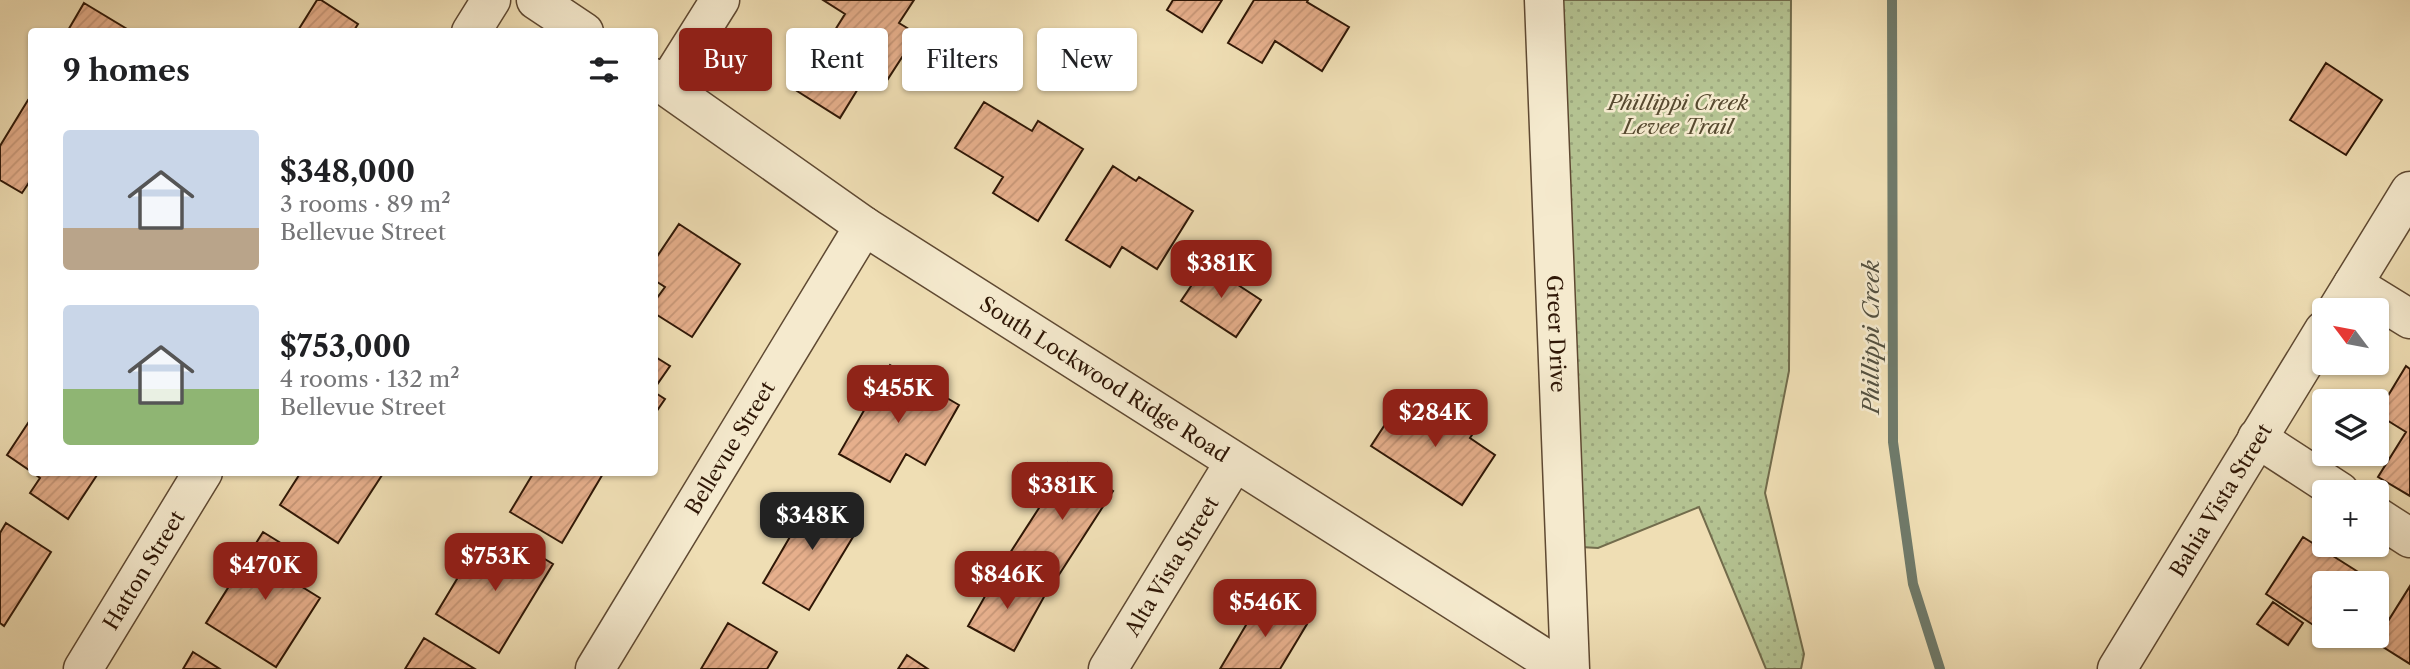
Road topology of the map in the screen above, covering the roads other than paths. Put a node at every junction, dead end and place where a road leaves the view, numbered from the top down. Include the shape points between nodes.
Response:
1 (491, 0) edge
2 (536, 0) edge
3 (720, 0) edge
4 (1544, 0) edge
5 (474, 28) edge
6 (578, 28) edge
7 (660, 82) edge
8 (2410, 191) edge
9 (864, 226) junction
10 (2345, 297) edge
11 (2410, 319) edge
12 (2312, 349) edge
13 (2257, 438) junction
14 (1234, 463) junction
15 (201, 476) edge
16 (2322, 480) edge
17 (2389, 524) edge
18 (2410, 538) edge
19 (83, 669) edge
20 (595, 669) edge
21 (1108, 669) edge
22 (1562, 669) edge
23 (1570, 669) edge
24 (2117, 669) edge

1 - 5 street
2 - 6 street
3 - 7 street
4 - 23 street, Greer Drive
7 - 9 street, South Lockwood Ridge Road
8 - 10 street
9 - 14 street, South Lockwood Ridge Road
9 - 20 street, Bellevue Street
10 - 11 street
12 - 13 street, Bahia Vista Street
13 - 16 street
13 - 24 street, Bahia Vista Street
14 - 21 street, Alta Vista Street
14 - 22 street, South Lockwood Ridge Road
15 - 19 street, Hatton Street
17 - 18 street

